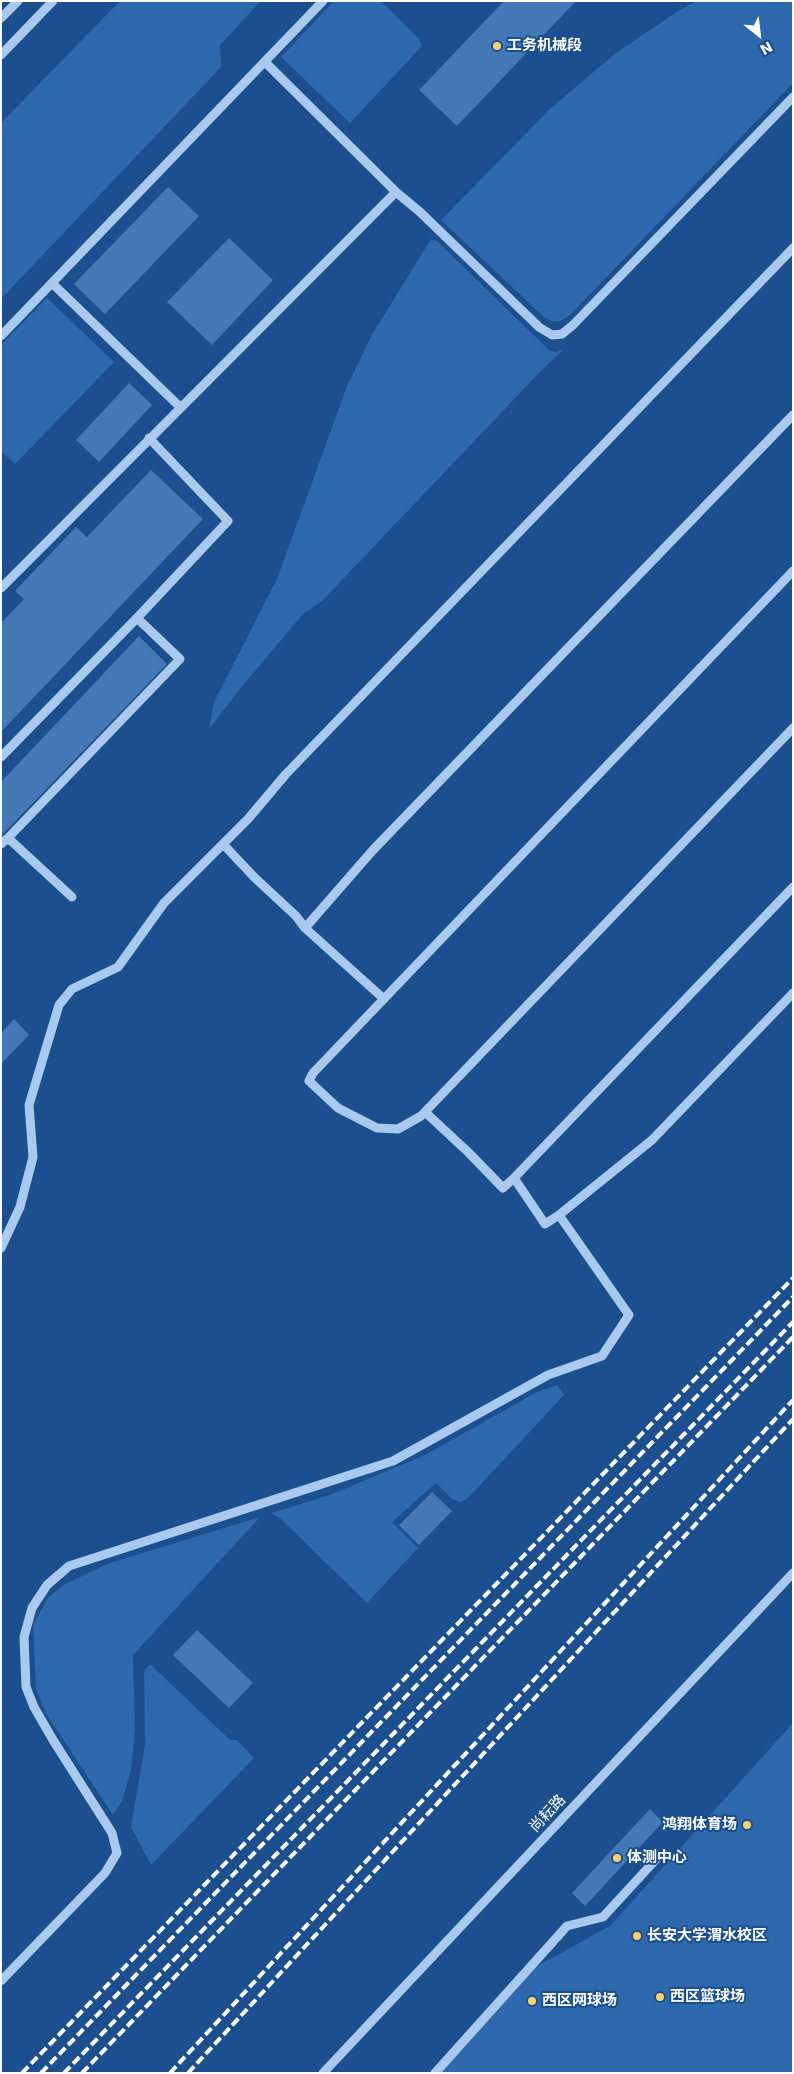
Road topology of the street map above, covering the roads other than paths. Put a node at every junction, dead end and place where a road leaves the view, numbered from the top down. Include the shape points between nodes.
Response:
1 (18, 1) edge
2 (53, 1) edge
3 (323, 1) edge
4 (1, 18) edge
5 (1, 55) edge
6 (265, 62) junction
7 (793, 97) edge
8 (396, 192) junction
9 (793, 248) edge
10 (53, 284) junction
11 (1, 336) edge
12 (180, 407) junction
13 (793, 415) edge
14 (149, 438) junction
15 (793, 571) edge
16 (1, 588) edge
17 (137, 618) junction
18 (793, 728) edge
19 (1, 757) edge
20 (4, 841) edge
21 (223, 844) junction
22 (793, 887) edge
23 (72, 897) dead end
24 (305, 928) junction
25 (793, 993) edge
26 (384, 998) junction
27 (425, 1112) junction
28 (514, 1178) junction
29 (560, 1215) junction
30 (1, 1248) edge
31 (793, 1573) edge
32 (660, 1855) dead end
33 (1, 1981) edge
34 (323, 2073) edge
35 (435, 2073) edge

1 - 4 street
2 - 5 street
3 - 6 street
6 - 8 street
6 - 10 street
7 - 8 street via 562,334 552,336 539,327
8 - 12 street
9 - 21 street via 293,767
10 - 11 street
10 - 12 street
12 - 14 street
13 - 24 street via 373,850
14 - 16 street
14 - 17 street via 228,521
15 - 26 street
17 - 19 street
17 - 20 street via 180,659
18 - 27 street
20 - 23 street
21 - 24 street
21 - 30 street via 164,903 118,967 72,989 60,1005 29,1105 33,1156 20,1207
22 - 28 street
24 - 26 street
25 - 29 street via 652,1140
26 - 27 street via 309,1081 338,1108 377,1128 398,1129
27 - 28 street via 503,1188
28 - 29 street via 545,1224
29 - 33 street via 629,1315 602,1356 548,1375 393,1461 68,1566 47,1584 32,1608 24,1637 26,1687 53,1740 112,1833 117,1852 105,1873
31 - 34 street, 尚耘路
32 - 35 street via 603,1917 568,1926

